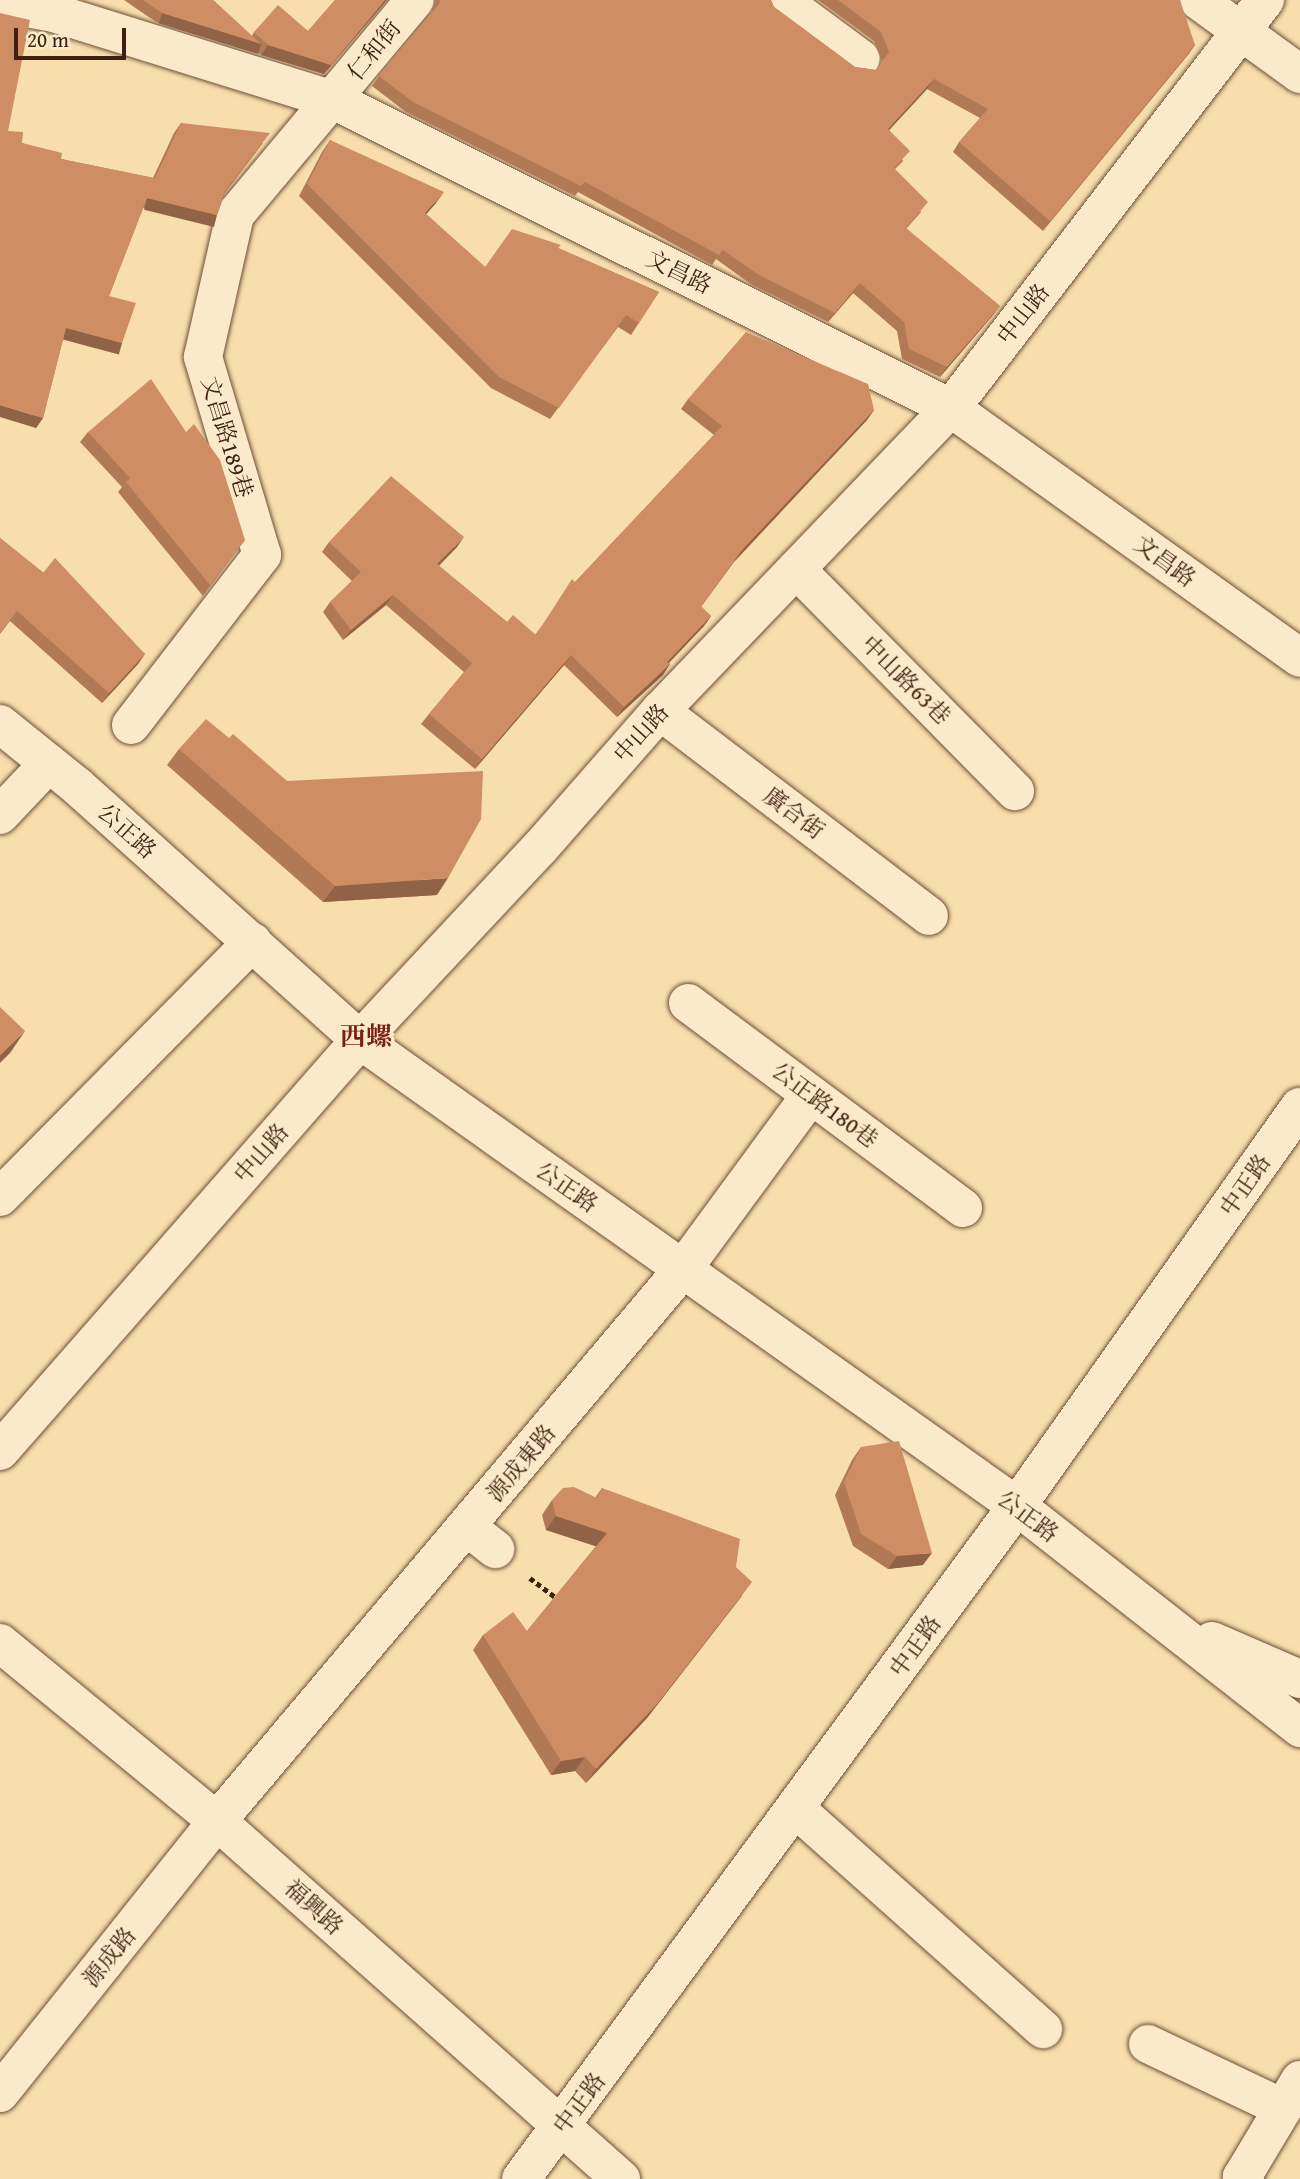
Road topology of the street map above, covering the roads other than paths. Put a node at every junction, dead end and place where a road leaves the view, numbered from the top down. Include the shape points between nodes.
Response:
1 (415, 0) edge
2 (781, 0) edge
3 (1199, 0) edge
4 (1265, 0) edge
5 (0, 3) edge
6 (57, 6) edge
7 (1242, 30) junction
8 (861, 59) dead end
9 (1300, 74) edge
10 (333, 100) junction
11 (951, 408) junction
12 (796, 569) junction
13 (1300, 658) edge
14 (660, 711) junction
15 (0, 724) edge
16 (131, 725) dead end
17 (49, 763) junction
18 (1015, 790) dead end
19 (0, 815) edge
20 (929, 916) dead end
21 (252, 942) junction
22 (688, 1003) dead end
23 (360, 1040) junction
24 (811, 1095) junction
25 (1300, 1107) edge
26 (0, 1196) edge
27 (963, 1208) dead end
28 (684, 1269) junction
29 (0, 1451) edge
30 (1017, 1506) junction
31 (1160, 1618) junction
32 (0, 1643) edge
33 (1300, 1679) edge
34 (1300, 1728) edge
35 (796, 1809) junction
36 (218, 1822) junction
37 (1043, 2029) dead end
38 (1148, 2044) dead end
39 (0, 2093) edge
40 (1292, 2094) edge
41 (562, 2127) junction
42 (1243, 2178) edge
43 (522, 2179) edge
44 (621, 2179) edge

1 - 10 street, 仁和街
2 - 8 street
3 - 7 street
4 - 7 street, 中山路
5 - 6 street, 文昌路
6 - 10 street, 文昌路
7 - 9 street
7 - 11 street, 中山路
10 - 11 street, 文昌路
10 - 16 street, 文昌路189巷 via 235,215 203,357 262,555
11 - 12 street, 中山路
11 - 13 street, 文昌路
12 - 14 street, 中山路
12 - 18 street, 中山路63巷
14 - 20 street, 廣合街
14 - 23 street, 中山路 via 539,849
15 - 17 street, 公正路
17 - 19 street
17 - 21 street, 公正路
21 - 23 street, 公正路
21 - 26 street
22 - 24 street, 公正路180巷
23 - 28 street, 公正路
23 - 29 street, 中山路
24 - 27 street, 公正路180巷
24 - 28 street, 源成東路
25 - 30 street, 中正路
28 - 30 street, 公正路
28 - 36 street, 源成東路 via 481,1538
30 - 31 street, 公正路
30 - 35 street, 中正路
31 - 33 street, 公正路
31 - 34 street, 公正路
32 - 36 street, 福興路
35 - 37 street
35 - 41 street, 中正路
36 - 39 street, 源成路
36 - 41 street, 福興路
38 - 40 street
40 - 42 street
41 - 43 street, 中正路
41 - 44 street, 福興路

